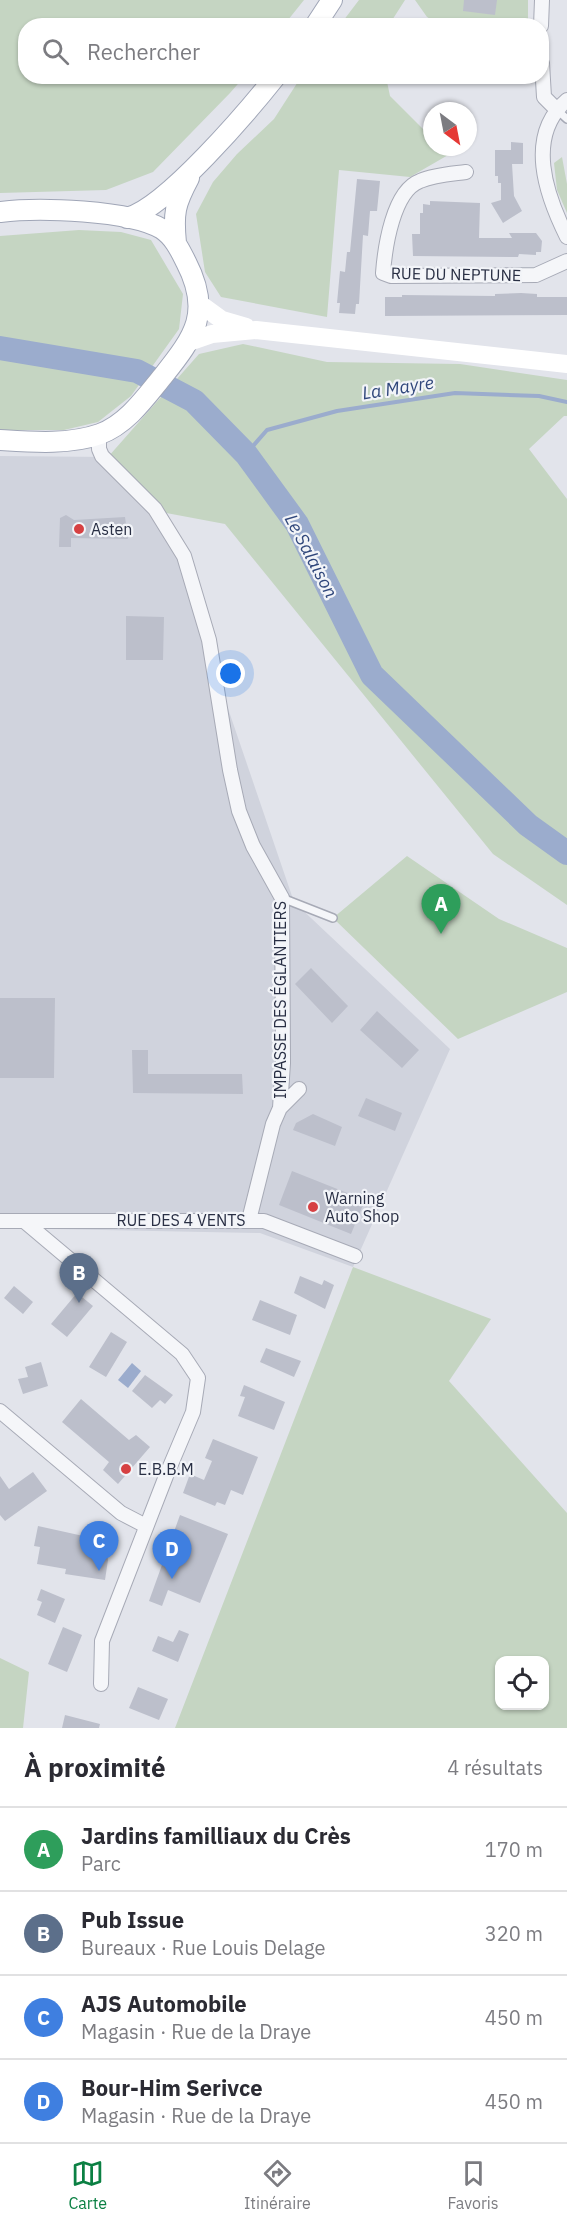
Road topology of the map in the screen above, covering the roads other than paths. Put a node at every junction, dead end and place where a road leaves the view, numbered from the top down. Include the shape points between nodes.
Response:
1 (332, 0) edge
2 (542, 0) edge
3 (320, 18) edge
4 (541, 18) edge
5 (269, 84) edge
6 (543, 84) edge
7 (562, 104) edge
8 (567, 120) edge
9 (193, 170) junction
10 (466, 172) dead end
11 (0, 212) edge
12 (127, 218) junction
13 (567, 237) edge
14 (176, 243) junction
15 (567, 261) edge
16 (200, 304) junction
17 (256, 330) junction
18 (186, 347) junction
19 (567, 364) edge
20 (99, 435) junction
21 (0, 440) edge
22 (282, 898) junction
23 (333, 918) dead end
24 (300, 1089) dead end
25 (280, 1108) junction
26 (249, 1220) junction
27 (0, 1221) edge
28 (24, 1221) junction
29 (355, 1256) dead end
30 (0, 1411) edge
31 (146, 1526) junction
32 (101, 1684) dead end

1 - 3 main road
2 - 4 street
5 - 9 main road
6 - 7 street via 544,97
7 - 8 lane
7 - 13 street via 544,146 542,170 550,202
9 - 12 main road via 152,204
9 - 14 main road via 176,203
10 - 15 street, RUE DU NEPTUNE via 419,181 402,196 394,213 384,273 536,275
11 - 12 main road via 77,212
12 - 14 main road via 163,230
14 - 16 main road via 192,274
16 - 17 main road via 222,320
16 - 18 main road
17 - 18 main road via 212,334
17 - 19 main road
18 - 20 main road via 134,411
20 - 21 main road via 48,441
20 - 22 street, IMPASSE DES ÉGLANTIERS via 102,456 155,509 184,556 209,640 239,811
22 - 23 lane
22 - 25 street, IMPASSE DES ÉGLANTIERS
24 - 25 street, IMPASSE DES ÉGLANTIERS
25 - 26 street, IMPASSE DES ÉGLANTIERS
26 - 28 street, RUE DES 4 VENTS
26 - 29 street, RUE DES 4 VENTS via 264,1221
27 - 28 street, RUE DES 4 VENTS
28 - 31 street via 182,1354 198,1377 193,1412
30 - 31 street via 122,1513
31 - 32 street via 102,1641

